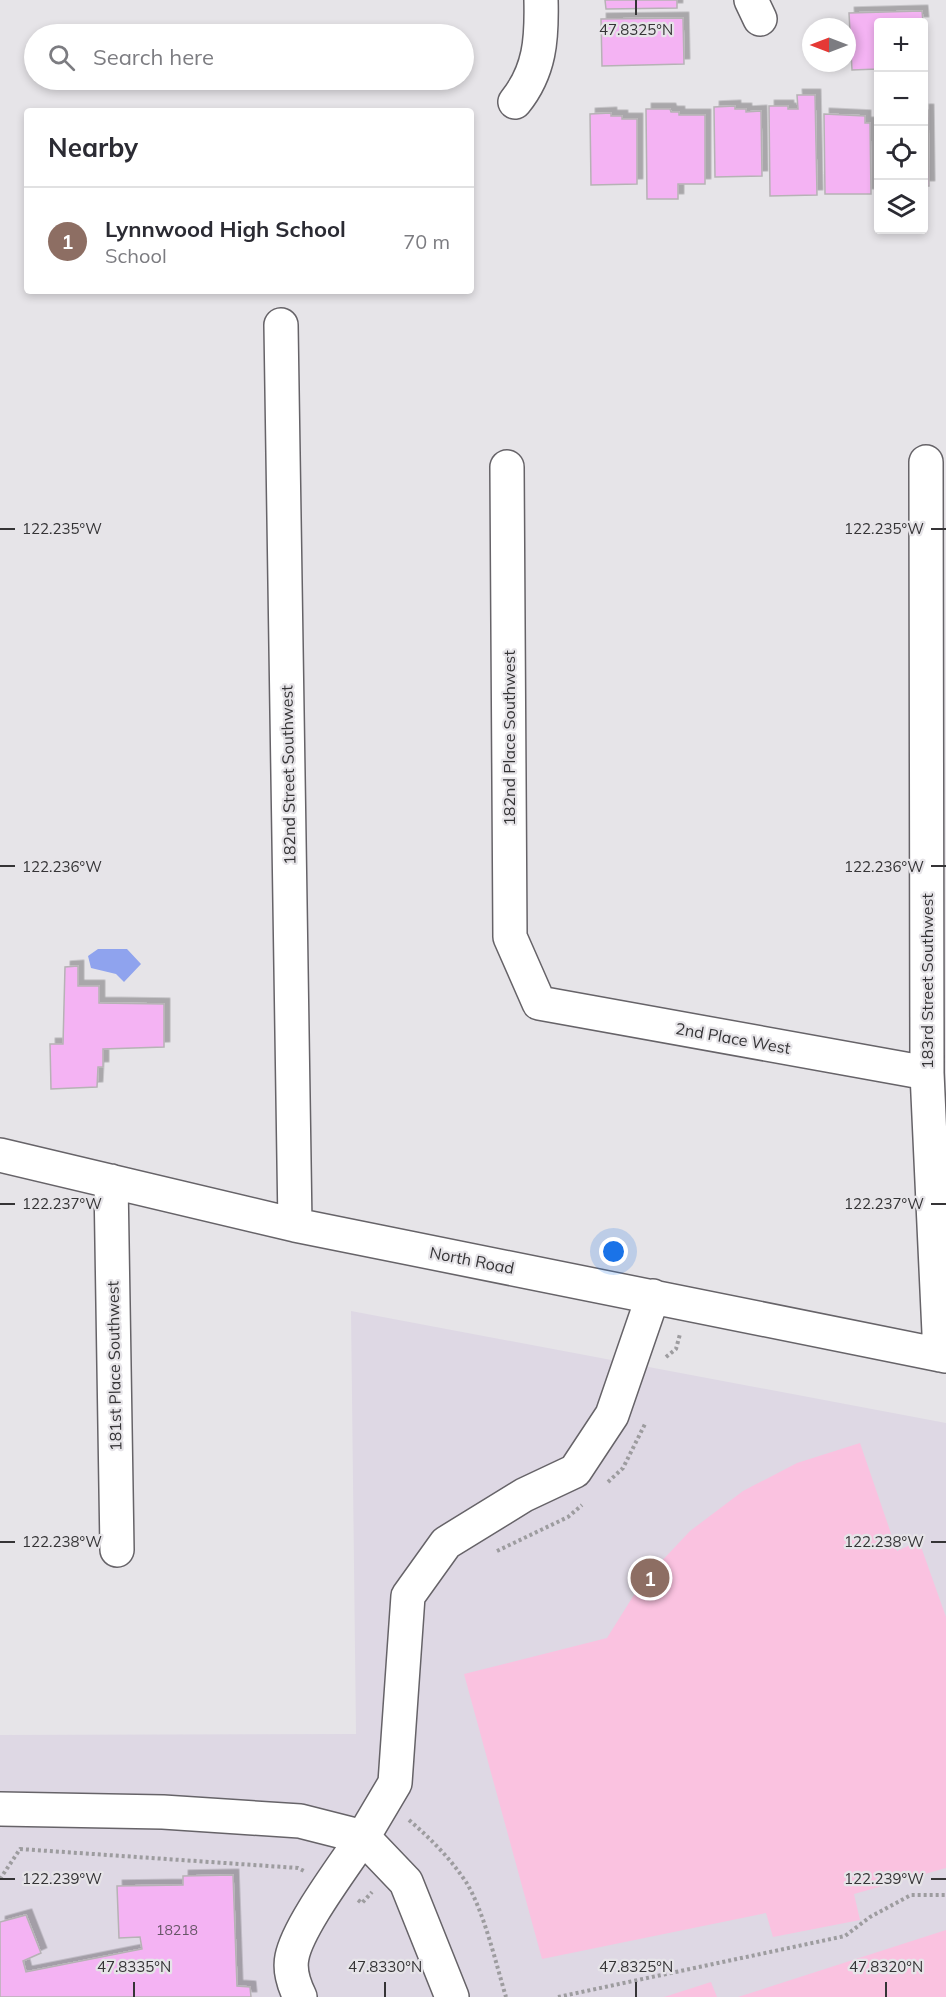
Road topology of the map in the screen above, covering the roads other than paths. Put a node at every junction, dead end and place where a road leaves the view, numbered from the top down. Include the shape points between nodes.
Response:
1 (541, 0) edge
2 (515, 102) dead end
3 (281, 325) dead end
4 (926, 462) dead end
5 (507, 467) dead end
6 (539, 1003) joint
7 (927, 1073) junction
8 (0, 1155) edge
9 (111, 1181) junction
10 (295, 1225) junction
11 (653, 1296) junction
12 (943, 1355) edge
13 (117, 1550) dead end
14 (0, 1809) edge
15 (363, 1837) junction
16 (300, 1997) edge
17 (452, 1997) edge

1 - 2 street via 537,66 529,86
3 - 10 street, 182nd Street Southwest
4 - 7 street, 183rd Street Southwest
5 - 6 street, 182nd Place Southwest via 510,937
6 - 7 street, 2nd Place West
7 - 12 street, 183rd Street Southwest
8 - 9 street, North Road
9 - 10 street, North Road
9 - 13 street, 181st Place Southwest
10 - 11 street, North Road
11 - 12 street, North Road
11 - 15 street via 612,1415 575,1471 524,1495 446,1543 408,1596 395,1783
14 - 15 street via 163,1812 300,1821
15 - 16 street via 302,1933 292,1957 292,1981
15 - 17 street via 406,1882

